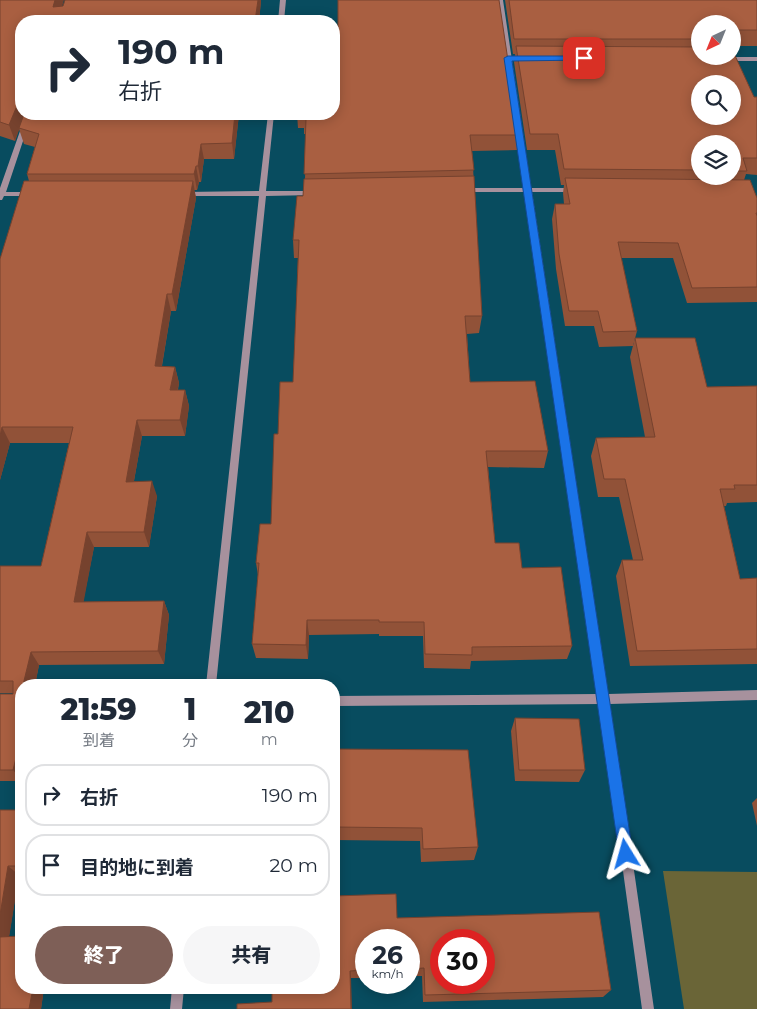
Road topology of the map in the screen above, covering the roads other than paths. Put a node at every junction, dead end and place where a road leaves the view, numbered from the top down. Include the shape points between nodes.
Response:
1 (283, 0) edge
2 (500, 0) edge
3 (282, 15) edge
4 (508, 58) junction
5 (518, 58) edge
6 (741, 59) edge
7 (757, 59) edge
8 (27, 120) edge
9 (270, 120) edge
10 (528, 189) junction
11 (459, 190) edge
12 (588, 190) edge
13 (322, 193) edge
14 (40, 194) edge
15 (176, 194) edge
16 (262, 194) junction
17 (0, 196) edge
18 (212, 679) edge
19 (757, 695) edge
20 (604, 699) junction
21 (340, 701) edge
22 (177, 994) edge
23 (176, 1009) edge
24 (648, 1009) edge

1 - 3 street
2 - 4 street
4 - 5 street
4 - 10 street
6 - 7 street
8 - 17 street
9 - 16 street
10 - 11 street
10 - 12 street
10 - 20 street
13 - 16 street
14 - 17 street
15 - 16 street
16 - 18 street
19 - 20 street
20 - 21 street
20 - 24 street
22 - 23 street

